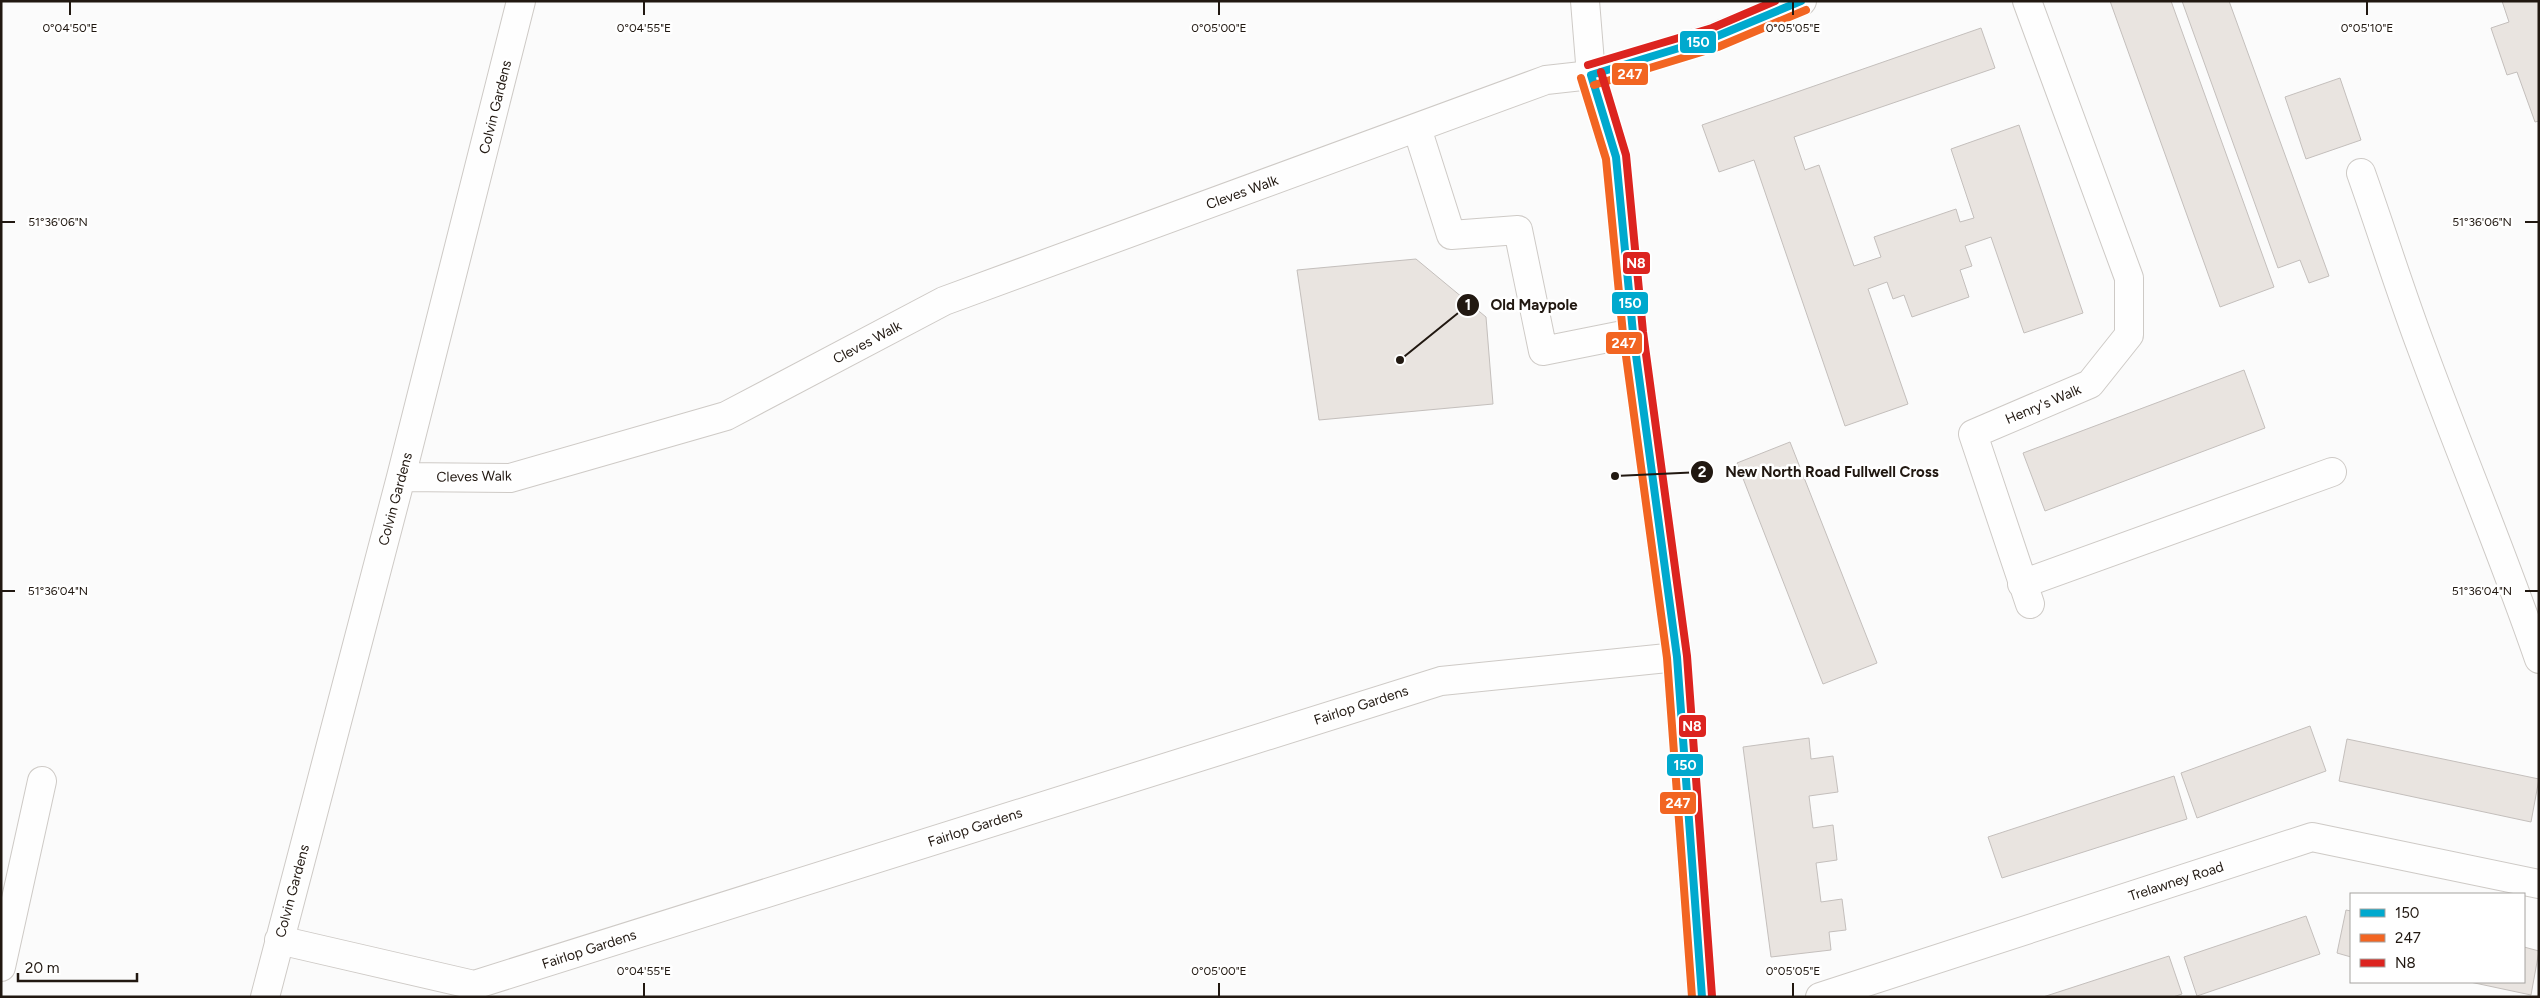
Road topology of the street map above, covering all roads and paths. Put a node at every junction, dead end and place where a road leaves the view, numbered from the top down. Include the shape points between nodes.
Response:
1 (521, 1) edge
2 (1585, 1) edge
3 (1802, 1) edge
4 (2028, 1) edge
5 (1591, 75) junction
6 (1417, 128) junction
7 (2361, 173) dead end
8 (1633, 333) junction
9 (2332, 472) dead end
10 (401, 477) junction
11 (1677, 657) junction
12 (2539, 658) edge
13 (42, 781) dead end
14 (2539, 884) edge
15 (279, 940) junction
16 (1, 967) edge
17 (265, 997) edge
18 (1702, 997) edge
19 (1820, 997) edge

1 - 10 street, Colvin Gardens
2 - 5 street
3 - 5 street, Cleves Walk via 1720,36
4 - 9 street, Henry's Walk via 2129,278 2129,335 2090,384 1973,434 2026,594
5 - 6 street, Cleves Walk via 1546,80
5 - 8 street via 1616,157
6 - 8 street via 1451,235 1518,230 1544,350
6 - 10 street, Cleves Walk via 944,301 726,416 510,478
7 - 12 street via 2421,347
8 - 11 street
10 - 15 street, Colvin Gardens
11 - 15 street, Fairlop Gardens via 1440,681 474,985
11 - 18 street
13 - 16 street
14 - 19 street, Trelawney Road via 2312,837
15 - 17 street, Colvin Gardens

